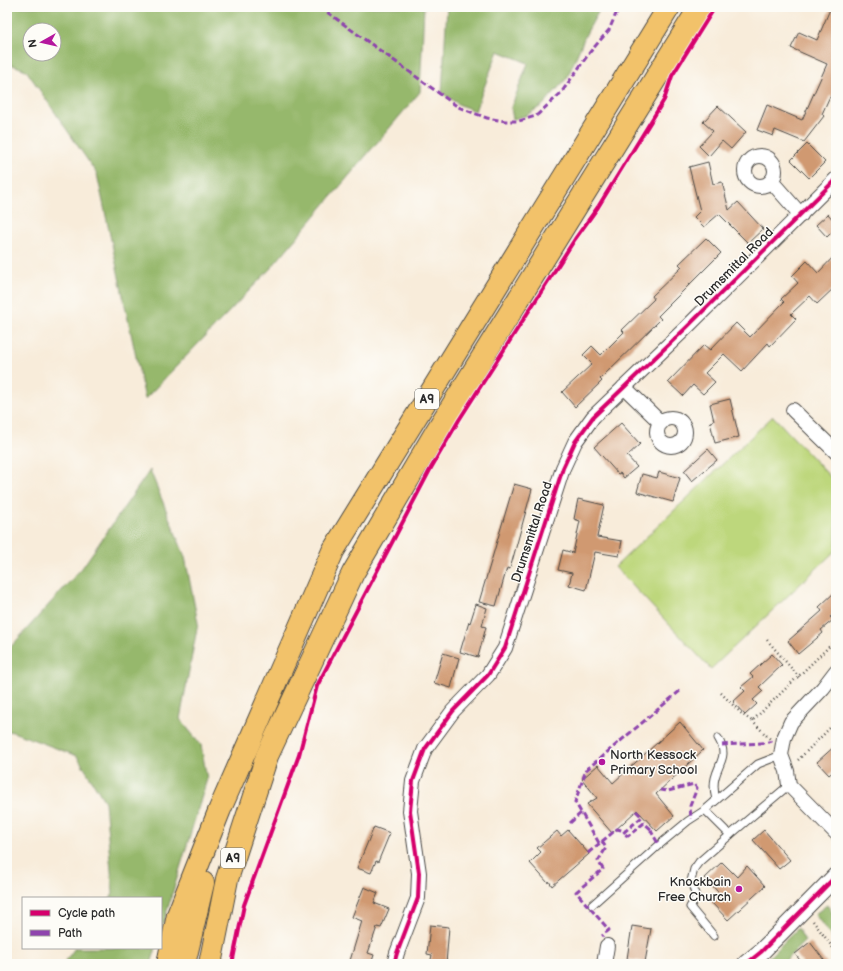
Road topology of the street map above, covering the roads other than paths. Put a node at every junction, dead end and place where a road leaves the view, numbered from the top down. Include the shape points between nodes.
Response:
1 (669, 7) edge
2 (700, 7) edge
3 (836, 179) edge
4 (771, 181) dead end
5 (801, 215) junction
6 (624, 387) junction
7 (794, 410) dead end
8 (661, 423) dead end
9 (836, 452) edge
10 (836, 670) edge
11 (718, 738) dead end
12 (782, 755) junction
13 (789, 785) junction
14 (716, 800) junction
15 (220, 809) junction
16 (705, 810) junction
17 (836, 833) edge
18 (730, 835) junction
19 (836, 876) edge
20 (592, 905) dead end
21 (714, 936) dead end
22 (607, 946) dead end
23 (168, 964) edge
24 (184, 964) edge
25 (210, 964) edge
26 (394, 964) edge
27 (604, 964) edge
28 (746, 964) edge

1 - 15 highway, A9 via 333,552
2 - 25 highway, A9 via 436,432 353,573 267,756 227,879
3 - 5 street, Drumsmittal Road
4 - 5 street
5 - 6 street, Drumsmittal Road
6 - 8 street
6 - 26 street, Drumsmittal Road via 594,417 575,442 563,468 505,648 488,675 453,711 425,749 413,781 410,811 420,873 418,898
7 - 9 street
10 - 12 street via 791,722 784,738
11 - 14 lane via 723,752 713,789
12 - 13 street
12 - 14 lane via 758,764
13 - 17 street
13 - 18 lane
14 - 16 lane
15 - 23 highway, A9 via 178,915
15 - 24 highway, A9
16 - 18 lane
16 - 20 lane via 659,845
18 - 21 lane via 699,862 691,881 696,897 690,907
19 - 28 street
22 - 27 street

